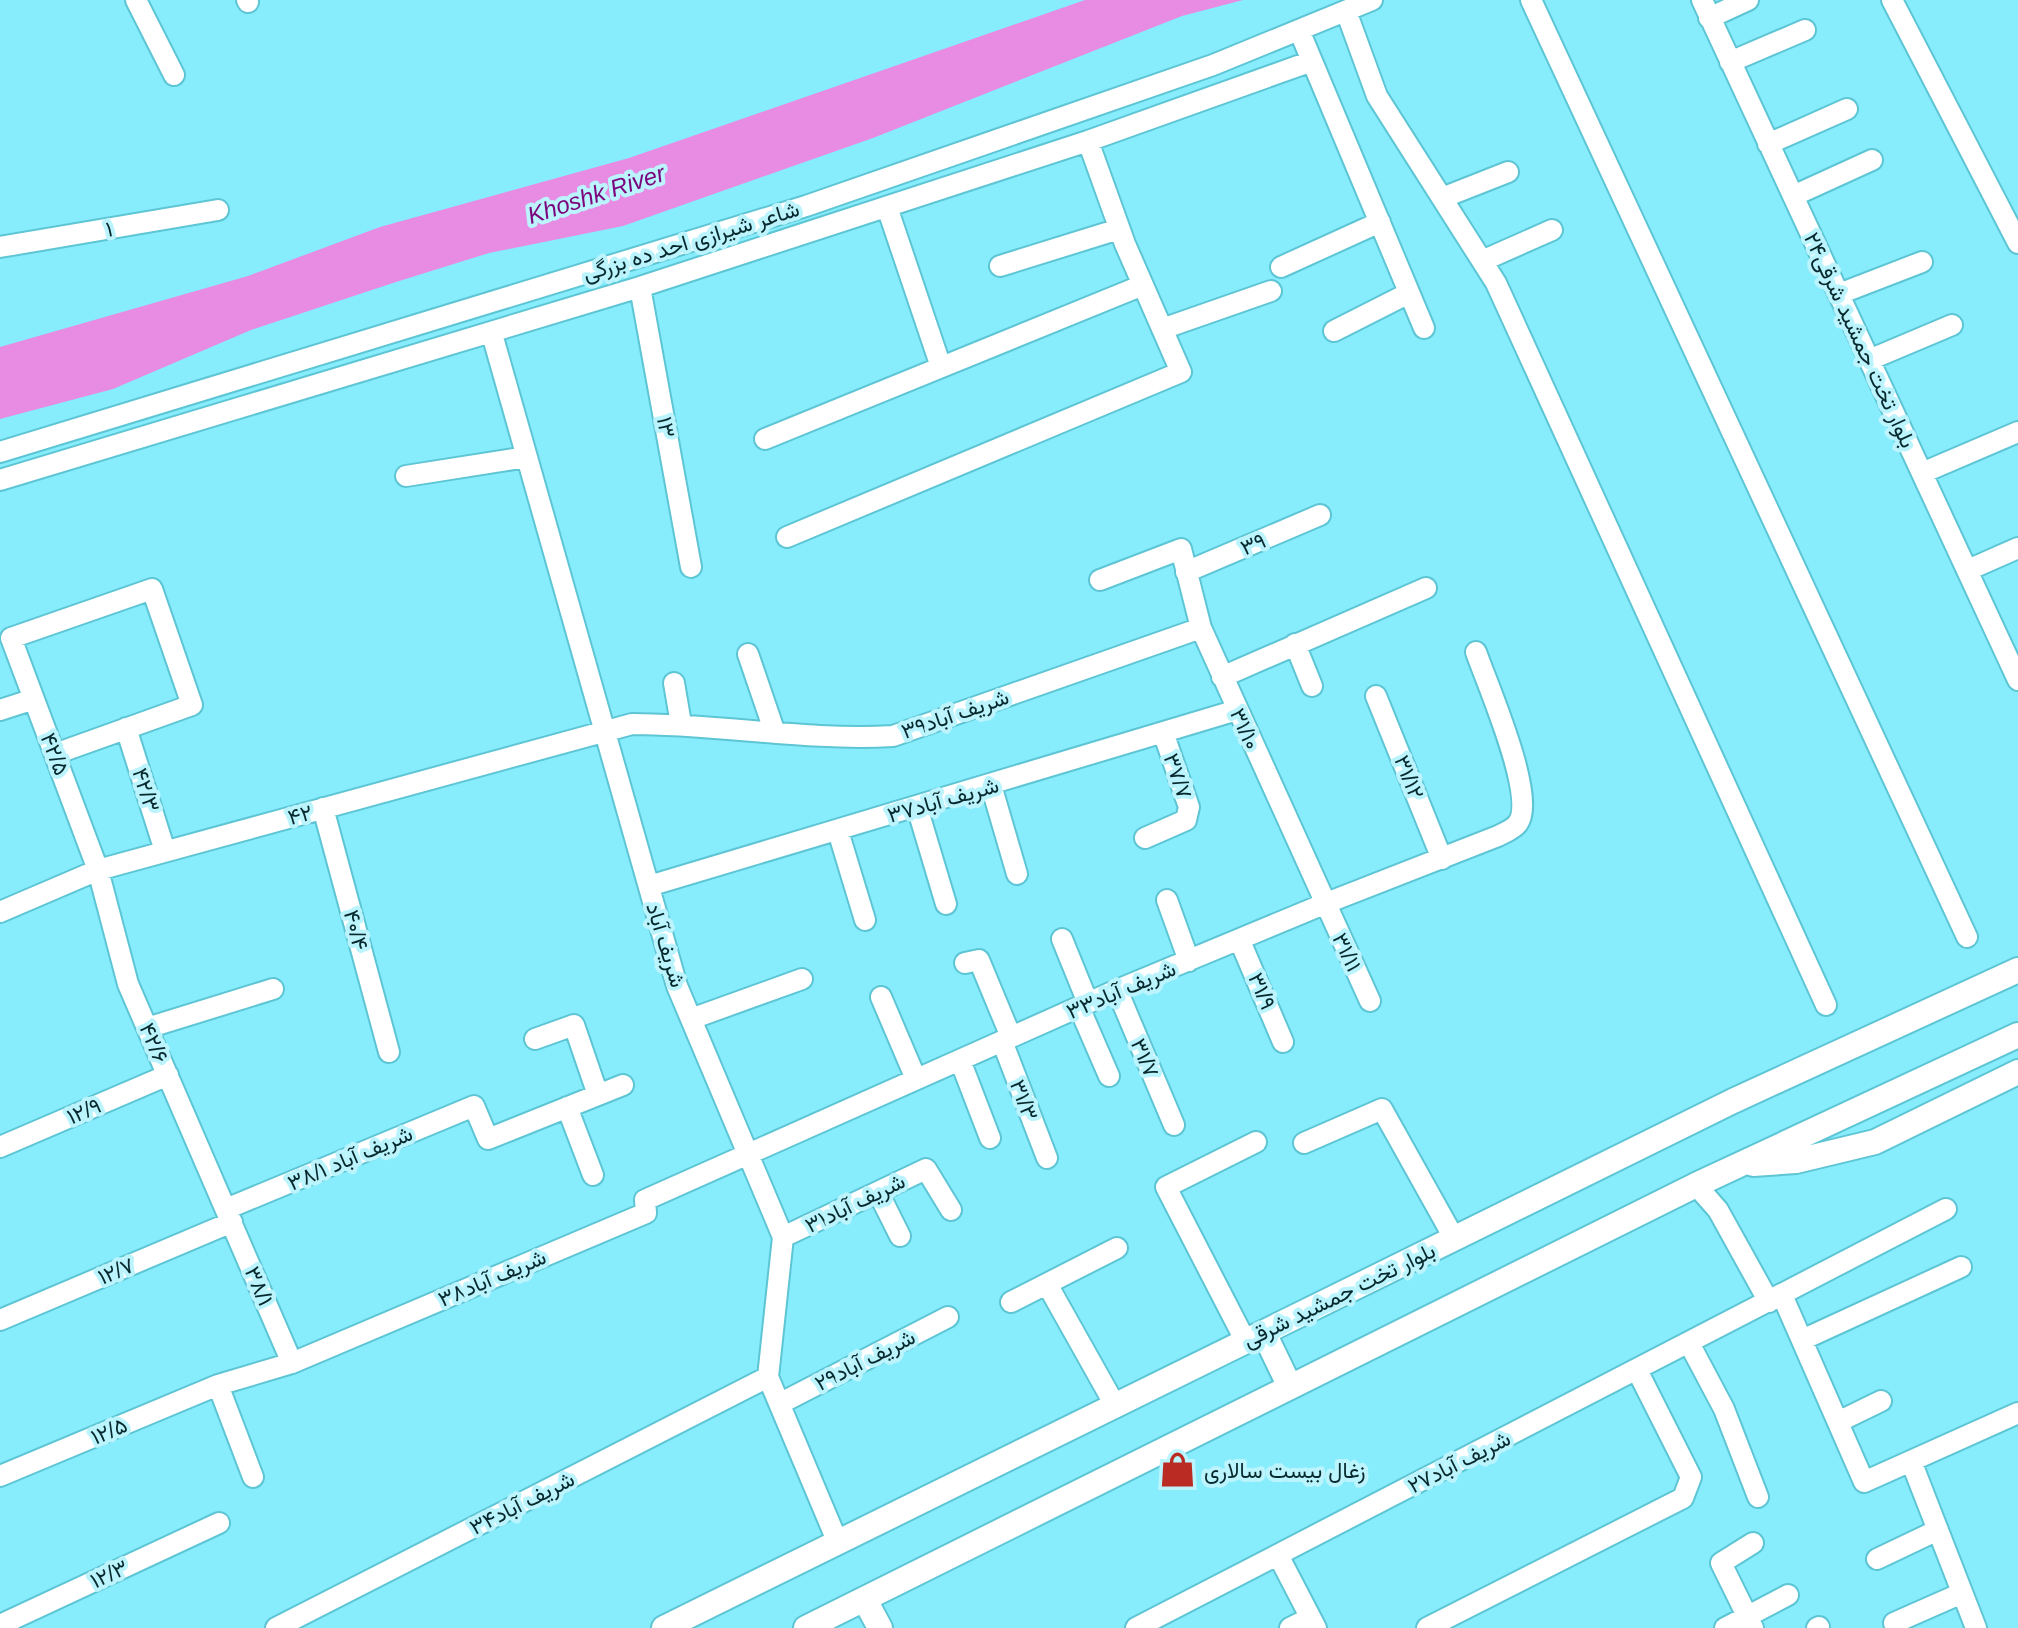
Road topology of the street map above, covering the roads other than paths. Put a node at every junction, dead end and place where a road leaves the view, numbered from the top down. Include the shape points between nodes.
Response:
1 (136, 0) edge
2 (1372, 0) edge
3 (1531, 0) edge
4 (1748, 0) edge
5 (1892, 0) edge
6 (1705, 9) edge
7 (1346, 11) junction
8 (1299, 30) junction
9 (1805, 30) dead end
10 (1312, 61) junction
11 (1730, 62) junction
12 (174, 75) dead end
13 (1847, 109) dead end
14 (1088, 141) junction
15 (1768, 144) junction
16 (1872, 160) dead end
17 (1508, 172) dead end
18 (1793, 196) junction
19 (1442, 198) junction
20 (887, 207) junction
21 (218, 210) dead end
22 (1380, 222) junction
23 (1119, 229) junction
24 (1552, 230) dead end
25 (2018, 243) edge
26 (0, 247) edge
27 (1482, 261) junction
28 (1922, 262) dead end
29 (1000, 266) dead end
30 (1281, 267) dead end
31 (1143, 285) junction
32 (640, 287) junction
33 (1271, 291) dead end
34 (1409, 293) junction
35 (1839, 294) junction
36 (1952, 325) dead end
37 (1424, 328) dead end
38 (1162, 329) junction
39 (1334, 331) dead end
40 (492, 334) junction
41 (1869, 360) junction
42 (941, 367) junction
43 (2018, 432) edge
44 (765, 439) dead end
45 (0, 452) edge
46 (527, 457) junction
47 (1922, 473) junction
48 (406, 476) dead end
49 (0, 480) edge
50 (1320, 515) dead end
51 (787, 537) dead end
52 (2018, 548) edge
53 (691, 567) dead end
54 (1968, 570) junction
55 (1186, 572) junction
56 (1100, 580) dead end
57 (1426, 588) dead end
58 (1201, 628) junction
59 (1295, 644) junction
60 (1476, 652) dead end
61 (748, 654) dead end
62 (1222, 677) junction
63 (2018, 680) edge
64 (674, 683) dead end
65 (1312, 686) dead end
66 (1376, 696) dead end
67 (34, 699) junction
68 (0, 710) edge
69 (1237, 710) junction
70 (681, 724) junction
71 (126, 728) junction
72 (604, 731) junction
73 (775, 733) junction
74 (1164, 735) junction
75 (55, 754) junction
76 (991, 785) junction
77 (917, 807) junction
78 (323, 808) junction
79 (838, 831) junction
80 (1145, 838) dead end
81 (165, 851) junction
82 (1442, 859) junction
83 (98, 870) junction
84 (1017, 874) dead end
85 (649, 886) junction
86 (1167, 900) dead end
87 (946, 904) dead end
88 (1324, 904) junction
89 (0, 912) edge
90 (865, 920) dead end
91 (1967, 937) dead end
92 (1062, 939) dead end
93 (1240, 941) junction
94 (1189, 961) junction
95 (965, 963) dead end
96 (2018, 970) edge
97 (802, 979) dead end
98 (273, 989) dead end
99 (1117, 990) junction
100 (881, 997) dead end
101 (1370, 1001) dead end
102 (1084, 1005) junction
103 (1826, 1005) dead end
104 (691, 1019) junction
105 (147, 1028) junction
106 (2018, 1035) edge
107 (535, 1039) dead end
108 (1007, 1039) junction
109 (1283, 1042) dead end
110 (389, 1052) dead end
111 (960, 1060) junction
112 (2018, 1072) edge
113 (168, 1075) junction
114 (1109, 1076) dead end
115 (916, 1079) junction
116 (623, 1085) dead end
117 (598, 1095) junction
118 (567, 1107) junction
119 (1174, 1125) dead end
120 (990, 1138) dead end
121 (1256, 1142) dead end
122 (1304, 1143) dead end
123 (0, 1147) edge
124 (749, 1154) junction
125 (1047, 1158) dead end
126 (1739, 1165) junction
127 (593, 1175) dead end
128 (1696, 1185) junction
129 (878, 1192) junction
130 (1946, 1209) dead end
131 (951, 1210) dead end
132 (229, 1216) junction
133 (900, 1236) dead end
134 (783, 1237) junction
135 (1454, 1238) junction
136 (1117, 1248) dead end
137 (1961, 1267) dead end
138 (1047, 1284) junction
139 (1776, 1299) junction
140 (1011, 1302) dead end
141 (948, 1317) dead end
142 (0, 1320) edge
143 (1255, 1337) junction
144 (1802, 1340) junction
145 (1689, 1343) junction
146 (292, 1363) junction
147 (1637, 1370) junction
148 (768, 1377) junction
149 (218, 1385) junction
150 (1290, 1387) junction
151 (1881, 1401) dead end
152 (781, 1403) junction
153 (1116, 1407) junction
154 (2018, 1413) edge
155 (1838, 1422) junction
156 (1911, 1461) junction
157 (0, 1476) edge
158 (253, 1477) dead end
159 (1758, 1497) dead end
160 (219, 1523) dead end
161 (1938, 1530) junction
162 (838, 1543) junction
163 (1753, 1543) dead end
164 (1278, 1555) junction
165 (1877, 1559) dead end
166 (1962, 1593) junction
167 (1788, 1595) dead end
168 (865, 1600) junction
169 (1750, 1622) edge
170 (1313, 1623) edge
171 (1894, 1623) dead end
172 (0, 1625) edge
173 (276, 1628) edge
174 (664, 1628) edge
175 (806, 1628) edge
176 (880, 1628) edge
177 (1136, 1628) edge
178 (1290, 1628) edge
179 (1427, 1628) edge
180 (1725, 1628) edge
181 (1976, 1628) edge

1 - 12 street
2 - 7 street, شاعر شیرازی احد ده بزرگی
3 - 91 street
4 - 6 street
5 - 25 street
6 - 11 street, بلوار تخت جمشید شرقی۲۴
7 - 8 street, شاعر شیرازی احد ده بزرگی
7 - 19 street via 1377,96
8 - 10 street
8 - 45 street, شاعر شیرازی احد ده بزرگی via 1213,65 806,206
9 - 11 street
10 - 14 street
10 - 22 street
11 - 15 street, بلوار تخت جمشید شرقی۲۴
13 - 15 street
14 - 20 street
14 - 23 street
15 - 18 street, بلوار تخت جمشید شرقی۲۴
16 - 18 street
17 - 19 street
18 - 35 street, بلوار تخت جمشید شرقی۲۴
19 - 27 street
20 - 32 street
20 - 42 street
21 - 26 street, ۱
22 - 30 street
22 - 34 street
23 - 29 street
23 - 31 street
24 - 27 street
27 - 103 street
28 - 35 street
31 - 38 street
31 - 42 street
32 - 40 street
32 - 53 street, ۱۳
33 - 38 street
34 - 37 street
34 - 39 street
35 - 41 street, بلوار تخت جمشید شرقی۲۴
36 - 41 street
38 - 51 street via 1181,372
40 - 46 street, شریف آباد
40 - 49 street
41 - 47 street, بلوار تخت جمشید شرقی۲۴
42 - 44 street
43 - 47 street
46 - 48 street
46 - 72 street, شریف آباد
47 - 54 street, بلوار تخت جمشید شرقی۲۴
50 - 55 street, ۳۹
52 - 54 street
54 - 63 street, بلوار تخت جمشید شرقی۲۴
55 - 56 street, ۳۱/۱۰ via 1181,549
55 - 58 street, ۳۱/۱۰
57 - 59 street
58 - 62 street, ۳۱/۱۰
58 - 73 street, شریف آباد۳۹ via 893,736 841,739
59 - 62 street
59 - 65 street
60 - 82 street, شریف آباد۳۳ via 1520,779 1524,808 1518,824
61 - 73 street
62 - 69 street, ۳۱/۱۰
64 - 70 street
66 - 82 street, ۳۱/۱۲
67 - 68 street
67 - 71 street, ۴۲/۵ via 11,638 152,589 192,705
67 - 75 street, ۴۲/۵
69 - 74 street, شریف آباد۳۷
69 - 88 street, ۳۱/۱۰
70 - 72 street, شریف آباد۳۹ via 632,724
70 - 73 street, شریف آباد۳۹
71 - 75 street
71 - 81 street, ۴۲/۳
72 - 78 street, ۴۲
72 - 85 street, شریف آباد
74 - 76 street, شریف آباد۳۷
74 - 80 street, ۳۷/۷ via 1189,807 1186,820
75 - 83 street, ۴۲/۵
76 - 77 street, شریف آباد۳۷
76 - 84 street
77 - 79 street, شریف آباد۳۷
77 - 87 street
78 - 81 street, ۴۲
78 - 110 street, ۴۰/۴
79 - 85 street, شریف آباد۳۷
79 - 90 street
81 - 83 street, ۴۲
82 - 88 street, شریف آباد۳۳
83 - 89 street, ۴۲
83 - 105 street, ۴۲/۶ via 128,984
85 - 104 street, شریف آباد
86 - 94 street
88 - 93 street, شریف آباد۳۳
88 - 101 street, ۳۱/۱۱
92 - 102 street
93 - 94 street, شریف آباد۳۳
93 - 109 street, ۳۱/۹
94 - 99 street, شریف آباد۳۳
95 - 108 street, ۳۱/۳ via 979,960
96 - 135 main road, بلوار تخت جمشید شرقی
97 - 104 street
98 - 105 street
99 - 102 street, شریف آباد۳۳
99 - 119 street, ۳۱/۷
100 - 115 street
102 - 108 street, شریف آباد۳۳
102 - 114 street
104 - 124 street, شریف آباد
105 - 113 street, ۴۲/۶
106 - 126 main road
107 - 117 street via 574,1025
108 - 111 street, شریف آباد۳۳
108 - 125 street, ۳۱/۳
111 - 115 street, شریف آباد۳۳
111 - 120 street
112 - 126 main road via 1875,1142 1796,1161
113 - 123 street, ۱۲/۹
113 - 132 street, ۴۲/۶
115 - 124 street, شریف آباد۳۳
116 - 117 street
117 - 118 street
118 - 127 street
118 - 132 street, ۳۸/۱ شریف آباد via 488,1139 474,1106
121 - 143 street via 1166,1187
122 - 135 street via 1382,1109
124 - 134 street, شریف آباد
124 - 146 street, شریف آباد۳۸ via 645,1200 646,1213
126 - 128 main road
128 - 139 street
128 - 150 main road
129 - 131 street, شریف آباد۳۱ via 926,1169
129 - 133 street
129 - 134 street, شریف آباد۳۱
130 - 139 street, شریف آباد۲۷
132 - 142 street, ۱۲/۷
132 - 146 street, ۳۸/۱
134 - 148 street, شریف آباد
135 - 143 main road, بلوار تخت جمشید شرقی
136 - 138 street
137 - 144 street
138 - 140 street
138 - 153 street
139 - 144 street
139 - 145 street, شریف آباد۲۷
141 - 152 street, شریف آباد۲۹
143 - 150 main road
143 - 153 main road, بلوار تخت جمشید شرقی
144 - 155 street
145 - 147 street, شریف آباد۲۷
145 - 159 street via 1724,1409
146 - 149 street, شریف آباد۳۸
147 - 164 street, شریف آباد۲۷
147 - 179 street via 1691,1477 1683,1498
148 - 152 street
148 - 173 street, شریف آباد۳۴
149 - 157 street, ۱۲/۵
149 - 158 street
150 - 168 main road
151 - 155 street
152 - 162 street
153 - 162 main road, بلوار تخت جمشید شرقی
154 - 156 street
155 - 156 street via 1864,1482
156 - 161 street
160 - 172 street, ۱۲/۳
161 - 165 street
161 - 166 street
162 - 174 main road, بلوار تخت جمشید شرقی
163 - 169 street via 1721,1563
164 - 170 street
164 - 177 street, شریف آباد۲۷
166 - 171 street
166 - 181 street
167 - 169 street
168 - 175 main road
168 - 176 main road
169 - 180 street
170 - 178 street

